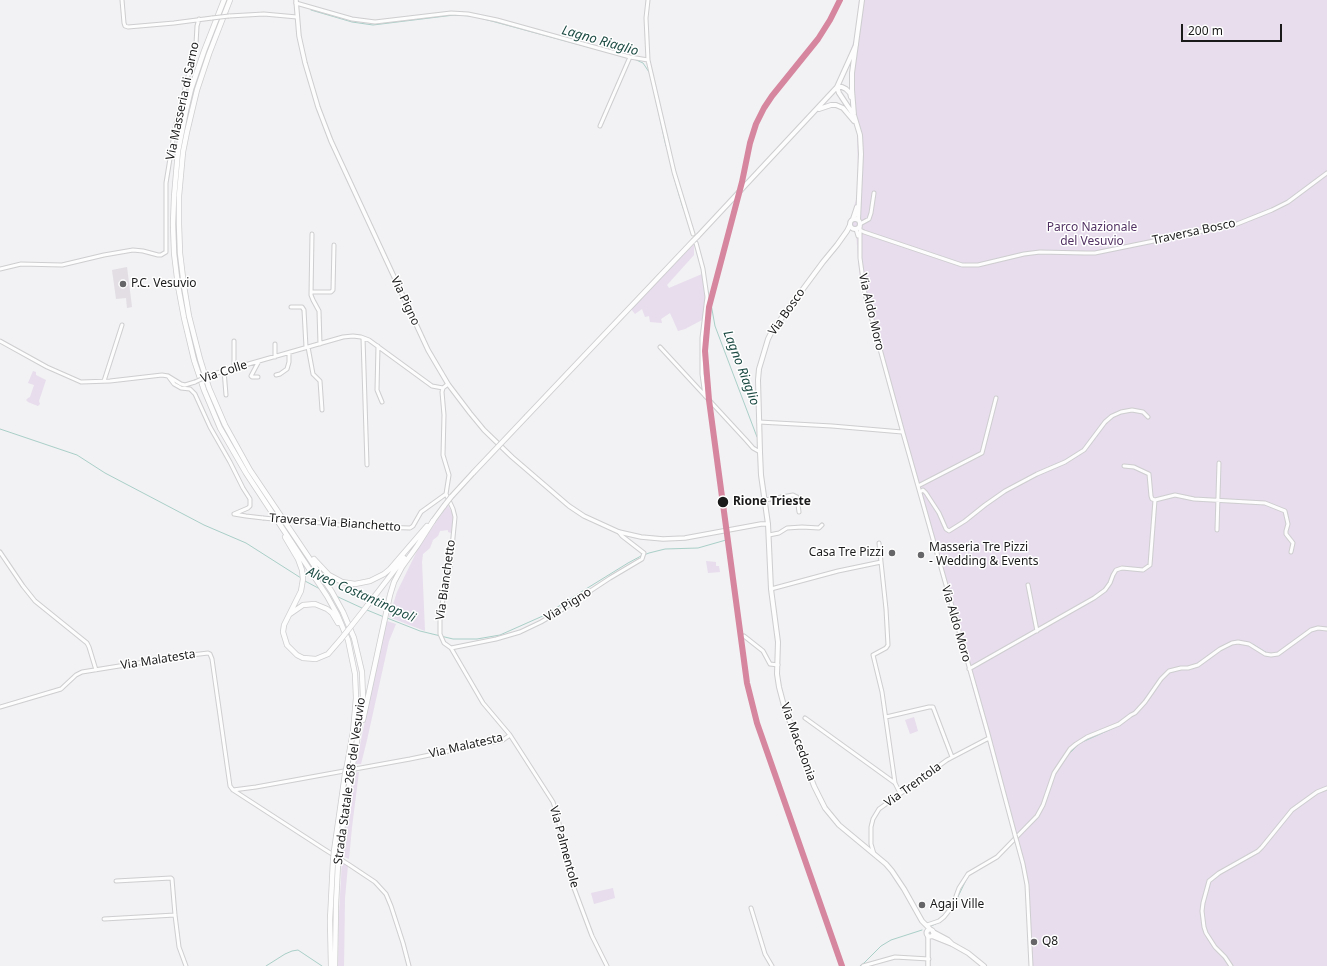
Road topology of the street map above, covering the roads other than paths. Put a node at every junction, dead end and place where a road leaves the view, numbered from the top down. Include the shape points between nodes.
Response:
1 (122, 0) edge
2 (224, 0) edge
3 (230, 0) edge
4 (648, 0) edge
5 (862, 0) edge
6 (296, 1) edge
7 (298, 17) junction
8 (199, 19) junction
9 (856, 45) junction
10 (630, 57) junction
11 (648, 60) junction
12 (837, 87) junction
13 (852, 99) junction
14 (816, 110) junction
15 (854, 115) junction
16 (857, 125) junction
17 (600, 126) dead end
18 (1327, 173) edge
19 (874, 193) dead end
20 (856, 225) junction
21 (864, 232) junction
22 (312, 234) dead end
23 (696, 235) junction
24 (859, 236) junction
25 (694, 242) junction
26 (334, 245) dead end
27 (0, 269) edge
28 (312, 292) junction
29 (291, 307) dead end
30 (122, 325) dead end
31 (363, 338) junction
32 (0, 341) edge
33 (234, 341) dead end
34 (275, 344) dead end
35 (320, 344) junction
36 (378, 346) junction
37 (307, 347) junction
38 (660, 347) dead end
39 (289, 353) junction
40 (275, 357) junction
41 (259, 362) junction
42 (234, 367) junction
43 (224, 370) junction
44 (276, 375) dead end
45 (168, 376) junction
46 (258, 377) dead end
47 (104, 381) junction
48 (448, 384) junction
49 (443, 388) junction
50 (226, 395) dead end
51 (705, 396) junction
52 (996, 398) dead end
53 (382, 402) dead end
54 (322, 410) dead end
55 (1148, 417) dead end
56 (759, 422) junction
57 (902, 432) junction
58 (760, 452) junction
59 (1219, 463) dead end
60 (367, 465) dead end
61 (1124, 466) dead end
62 (918, 486) junction
63 (920, 492) junction
64 (446, 494) junction
65 (765, 500) junction
66 (1155, 500) junction
67 (1217, 500) junction
68 (273, 504) junction
69 (799, 512) dead end
70 (273, 514) junction
71 (433, 521) junction
72 (768, 524) junction
73 (822, 525) dead end
74 (1217, 530) dead end
75 (619, 532) junction
76 (769, 535) junction
77 (879, 543) dead end
78 (0, 552) edge
79 (1291, 552) dead end
80 (644, 553) junction
81 (648, 556) dead end
82 (881, 562) junction
83 (1028, 585) dead end
84 (771, 588) junction
85 (289, 615) junction
86 (1327, 629) edge
87 (1037, 631) junction
88 (744, 636) dead end
89 (451, 648) junction
90 (778, 665) junction
91 (969, 669) junction
92 (96, 670) junction
93 (355, 674) junction
94 (0, 707) edge
95 (805, 718) dead end
96 (886, 718) junction
97 (510, 735) junction
98 (989, 738) junction
99 (358, 739) junction
100 (952, 757) junction
101 (894, 783) junction
102 (1327, 788) edge
103 (233, 790) junction
104 (900, 793) junction
105 (874, 855) junction
106 (116, 881) dead end
107 (751, 908) dead end
108 (175, 915) junction
109 (104, 920) dead end
110 (922, 921) junction
111 (927, 925) junction
112 (930, 933) junction
113 (929, 959) junction
114 (186, 966) edge
115 (332, 966) edge
116 (409, 966) edge
117 (607, 966) edge
118 (772, 966) edge
119 (863, 966) edge
120 (928, 966) edge
121 (984, 966) edge
122 (1031, 966) edge
123 (1231, 966) edge

1 - 8 street via 124,23 128,27
2 - 70 highway, Strada Statale 268 del Vesuvio via 197,71 181,132 174,196 176,268 188,338 209,403 230,448
3 - 68 highway, Strada Statale 268 del Vesuvio via 202,73 187,132 179,196 180,253 189,316 209,388 235,445
4 - 11 street
5 - 9 main road, Via Bosco
6 - 7 street, Via Pigno
6 - 10 street via 352,19 375,22 451,13 468,14
7 - 8 street, bridge via 264,14
7 - 48 street, Via Pigno via 305,64 324,126 415,324
8 - 27 street, Via Masseria di Sarno via 196,44 175,128 167,177 164,254 133,250 67,265 21,264
9 - 12 main road, Via Bosco
9 - 13 main road, Via Bosco
10 - 11 street
10 - 17 street
11 - 23 street via 674,172
12 - 13 main road via 846,88
12 - 14 main road
12 - 15 main road, Via Bosco
13 - 15 main road, Via Bosco
14 - 16 main road via 836,105 843,108
14 - 23 main road
15 - 16 main road, Via Bosco
16 - 20 main road, Via Bosco via 860,135 861,173
18 - 21 street, Traversa Bosco via 1288,202 1237,224 1095,253 1040,252 978,265 962,265
19 - 20 street via 869,219
20 - 21 street, Traversa Bosco
20 - 24 street, Via Aldo Moro
20 - 56 main road, Via Bosco via 847,231 772,330 759,368
21 - 24 street
22 - 28 street
23 - 25 main road, bridge
24 - 57 street, Via Aldo Moro via 865,294
25 - 51 street via 703,270 707,297 702,338
25 - 71 main road, bridge via 473,473
26 - 28 street via 333,290
28 - 35 street via 312,298 319,311
29 - 37 street via 302,307 304,310
30 - 47 street
31 - 35 street, Via Colle via 343,337
31 - 36 street, Via Colle
31 - 60 street
32 - 47 street, Via Colle via 46,367 78,381
33 - 42 street
34 - 40 street
35 - 37 street, Via Colle
36 - 49 street, Via Colle via 432,386
36 - 53 street via 377,390
37 - 39 street, Via Colle
37 - 54 street via 313,374 320,380
38 - 51 street
39 - 40 street, Via Colle
39 - 44 street via 287,369
40 - 41 street, Via Colle
41 - 42 street, Via Colle
41 - 46 street via 250,376
42 - 43 street, Via Colle
43 - 45 street, Via Colle, bridge via 190,385 181,384
43 - 50 street
45 - 47 street, Via Colle
45 - 64 street, Traversa Via Bianchetto, bridge via 174,384 190,389 195,394 210,427 250,499 248,508 234,514 346,526 409,529 421,512
48 - 49 street
48 - 75 street, Via Pigno via 484,430 512,457 569,506
49 - 64 street, Via Bianchetto via 443,455 449,475
51 - 58 street
52 - 62 street via 982,454
55 - 63 street via 1143,412 1132,410 1112,416 1084,450 1006,491 948,531 926,493 923,490
56 - 57 street
56 - 58 main road, Via Bosco
57 - 62 street, Via Aldo Moro
58 - 65 main road, Via Bosco
59 - 67 street
61 - 66 street via 1134,467 1149,474 1151,496
62 - 63 street, Via Aldo Moro
63 - 91 street, Via Aldo Moro
64 - 89 street, Via Bianchetto via 454,518 450,568 440,613 440,634 442,640
65 - 69 street via 793,495 797,497
65 - 72 main road, Via Bosco
66 - 67 street via 1175,495
66 - 87 street via 1150,565 1143,570 1116,570 1105,590
67 - 74 street
67 - 79 street via 1265,503 1285,511 1288,524 1286,534 1293,541
68 - 71 highway via 328,575 355,584 370,581 384,574
68 - 99 highway, Strada Statale 268 del Vesuvio via 332,592 349,624 362,672 363,698
70 - 85 highway via 298,559 303,575 301,591
70 - 93 highway, Strada Statale 268 del Vesuvio via 337,614 348,640
71 - 85 highway, bridge via 341,639 322,657 309,659 297,655 287,646 284,625
71 - 99 highway via 398,573 390,595
72 - 75 street, Via Pigno via 685,538 663,539
72 - 76 main road, Via Macedonia
73 - 76 street via 819,528 788,528
75 - 80 street, Via Pigno
76 - 84 main road, Via Macedonia
77 - 82 street
78 - 92 street via 32,598 87,643
80 - 81 street
80 - 89 street, Via Pigno via 642,559 541,622 520,632
82 - 84 street
82 - 96 street via 888,645 873,655
83 - 87 street
84 - 90 main road, Via Macedonia via 778,642
85 - 93 highway via 297,608 309,604 322,606 332,613 341,630
86 - 111 street via 1314,628 1278,654 1264,654 1249,644 1238,642 1220,649 1198,666 1169,671 1135,713 1070,749 1054,773 1038,816 997,857 968,874 944,918
87 - 91 street
88 - 90 street via 763,651 770,664
89 - 97 street, Via Bianchetto via 483,703
90 - 105 main road, Via Macedonia via 779,687 784,706 818,794 833,819
91 - 98 street, Via Aldo Moro
92 - 94 street, Via Malatesta via 78,674 61,689
92 - 103 street, Via Malatesta via 200,653 210,654 230,786
93 - 115 highway, Strada Statale 268 del Vesuvio, bridge via 356,710 333,861 330,920
95 - 101 street
96 - 100 street via 933,707
96 - 101 street
97 - 103 street, Via Malatesta via 503,740 410,759
97 - 117 street, Via Palmentole via 555,808 571,880
98 - 100 street, Via Trentola
98 - 122 street, Via Aldo Moro, bridge via 1027,885
99 - 115 highway, Strada Statale 268 del Vesuvio, bridge via 339,854
100 - 104 street, Via Trentola
101 - 104 street
102 - 123 street via 1292,810 1258,851 1209,881 1202,911 1204,927 1215,948
103 - 116 street via 375,882 386,894 391,906
104 - 105 street, Via Trentola via 879,809 873,819 870,837
105 - 110 main road, Via Macedonia via 892,871
106 - 108 street via 171,878
107 - 118 street
108 - 109 street
108 - 114 street via 179,947
110 - 111 main road, Via Macedonia
110 - 112 main road, Via Macedonia
111 - 112 main road, Via Macedonia
112 - 113 street, Via Macedonia
112 - 121 main road via 948,940
113 - 119 street via 895,957
113 - 120 street, Via Macedonia

